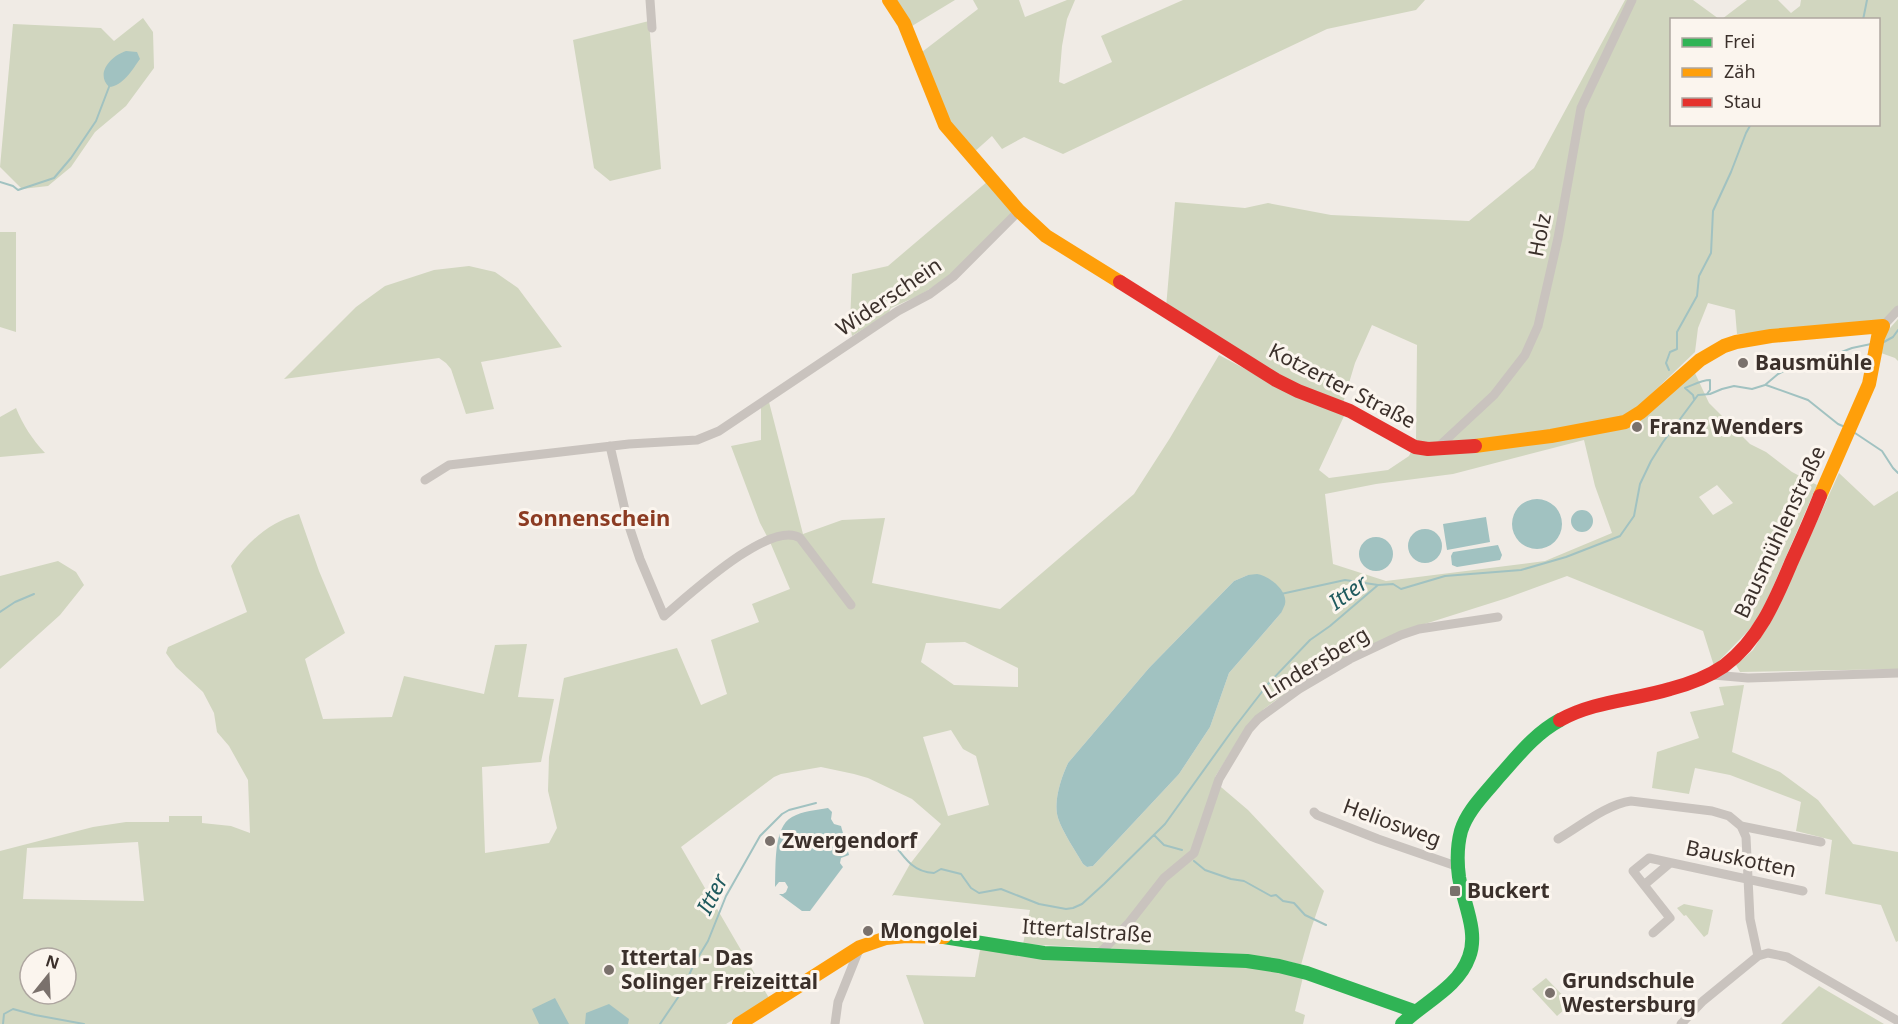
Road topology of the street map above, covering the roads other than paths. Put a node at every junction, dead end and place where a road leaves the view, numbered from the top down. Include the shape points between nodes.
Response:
1 (651, 0) edge
2 (889, 0) edge
3 (1632, 0) edge
4 (652, 28) dead end
5 (1019, 211) junction
6 (1898, 310) edge
7 (1879, 337) junction
8 (610, 446) junction
9 (1436, 449) junction
10 (425, 480) dead end
11 (851, 605) dead end
12 (1498, 617) dead end
13 (1898, 674) edge
14 (1713, 675) junction
15 (1314, 812) dead end
16 (1741, 826) junction
17 (1558, 839) dead end
18 (1821, 842) dead end
19 (1670, 862) junction
20 (1459, 867) junction
21 (1748, 879) junction
22 (1644, 885) junction
23 (1803, 891) dead end
24 (1653, 933) dead end
25 (860, 947) junction
26 (1099, 954) junction
27 (1758, 956) junction
28 (1414, 1011) junction
29 (1898, 1021) edge
30 (739, 1024) edge
31 (835, 1024) edge
32 (1402, 1024) edge
33 (1681, 1024) edge

1 - 4 street
2 - 5 street, Kotzerter Straße via 904,23 945,125
3 - 9 street, Holz via 1581,108 1538,326 1525,355 1494,395
5 - 8 street, Widerschein via 953,278 719,431 697,440
5 - 9 street, Kotzerter Straße via 1046,236 1276,380 1350,411 1415,447
6 - 7 street
7 - 9 street, Kotzerter Straße via 1755,339 1724,346 1701,360 1633,418 1618,424 1503,443
7 - 14 street, Bausmühlenstraße via 1869,384 1766,619 1746,647
8 - 10 street via 448,465
8 - 11 street via 628,523 664,616 737,556 767,539 789,534 800,538
12 - 26 street, Lindersberg via 1419,628 1401,635 1350,659 1258,719 1219,779 1194,853 1164,878
13 - 14 street via 1748,678
14 - 20 street, Bausmühlenstraße via 1682,687 1587,708 1545,728 1467,817 1458,845
15 - 20 street, Heliosweg
16 - 17 street via 1729,816 1712,811 1631,801 1609,808
16 - 18 street
16 - 21 street via 1746,837
19 - 21 street, Bauskotten
19 - 22 street, Bauskotten
19 - 22 street, Bauskotten via 1649,858 1633,871
20 - 28 street, Bausmühlenstraße via 1473,938 1470,957 1455,983
21 - 23 street, Bauskotten
21 - 27 street via 1750,919
22 - 24 street via 1670,918
25 - 26 street, Ittertalstraße via 886,938 919,936 949,937 1044,953
25 - 30 street, Ittertalstraße
25 - 31 street via 838,1002
26 - 28 street, Ittertalstraße via 1279,966
27 - 29 street via 1768,953 1787,957
27 - 33 street
28 - 32 street, Bausmühlenstraße

